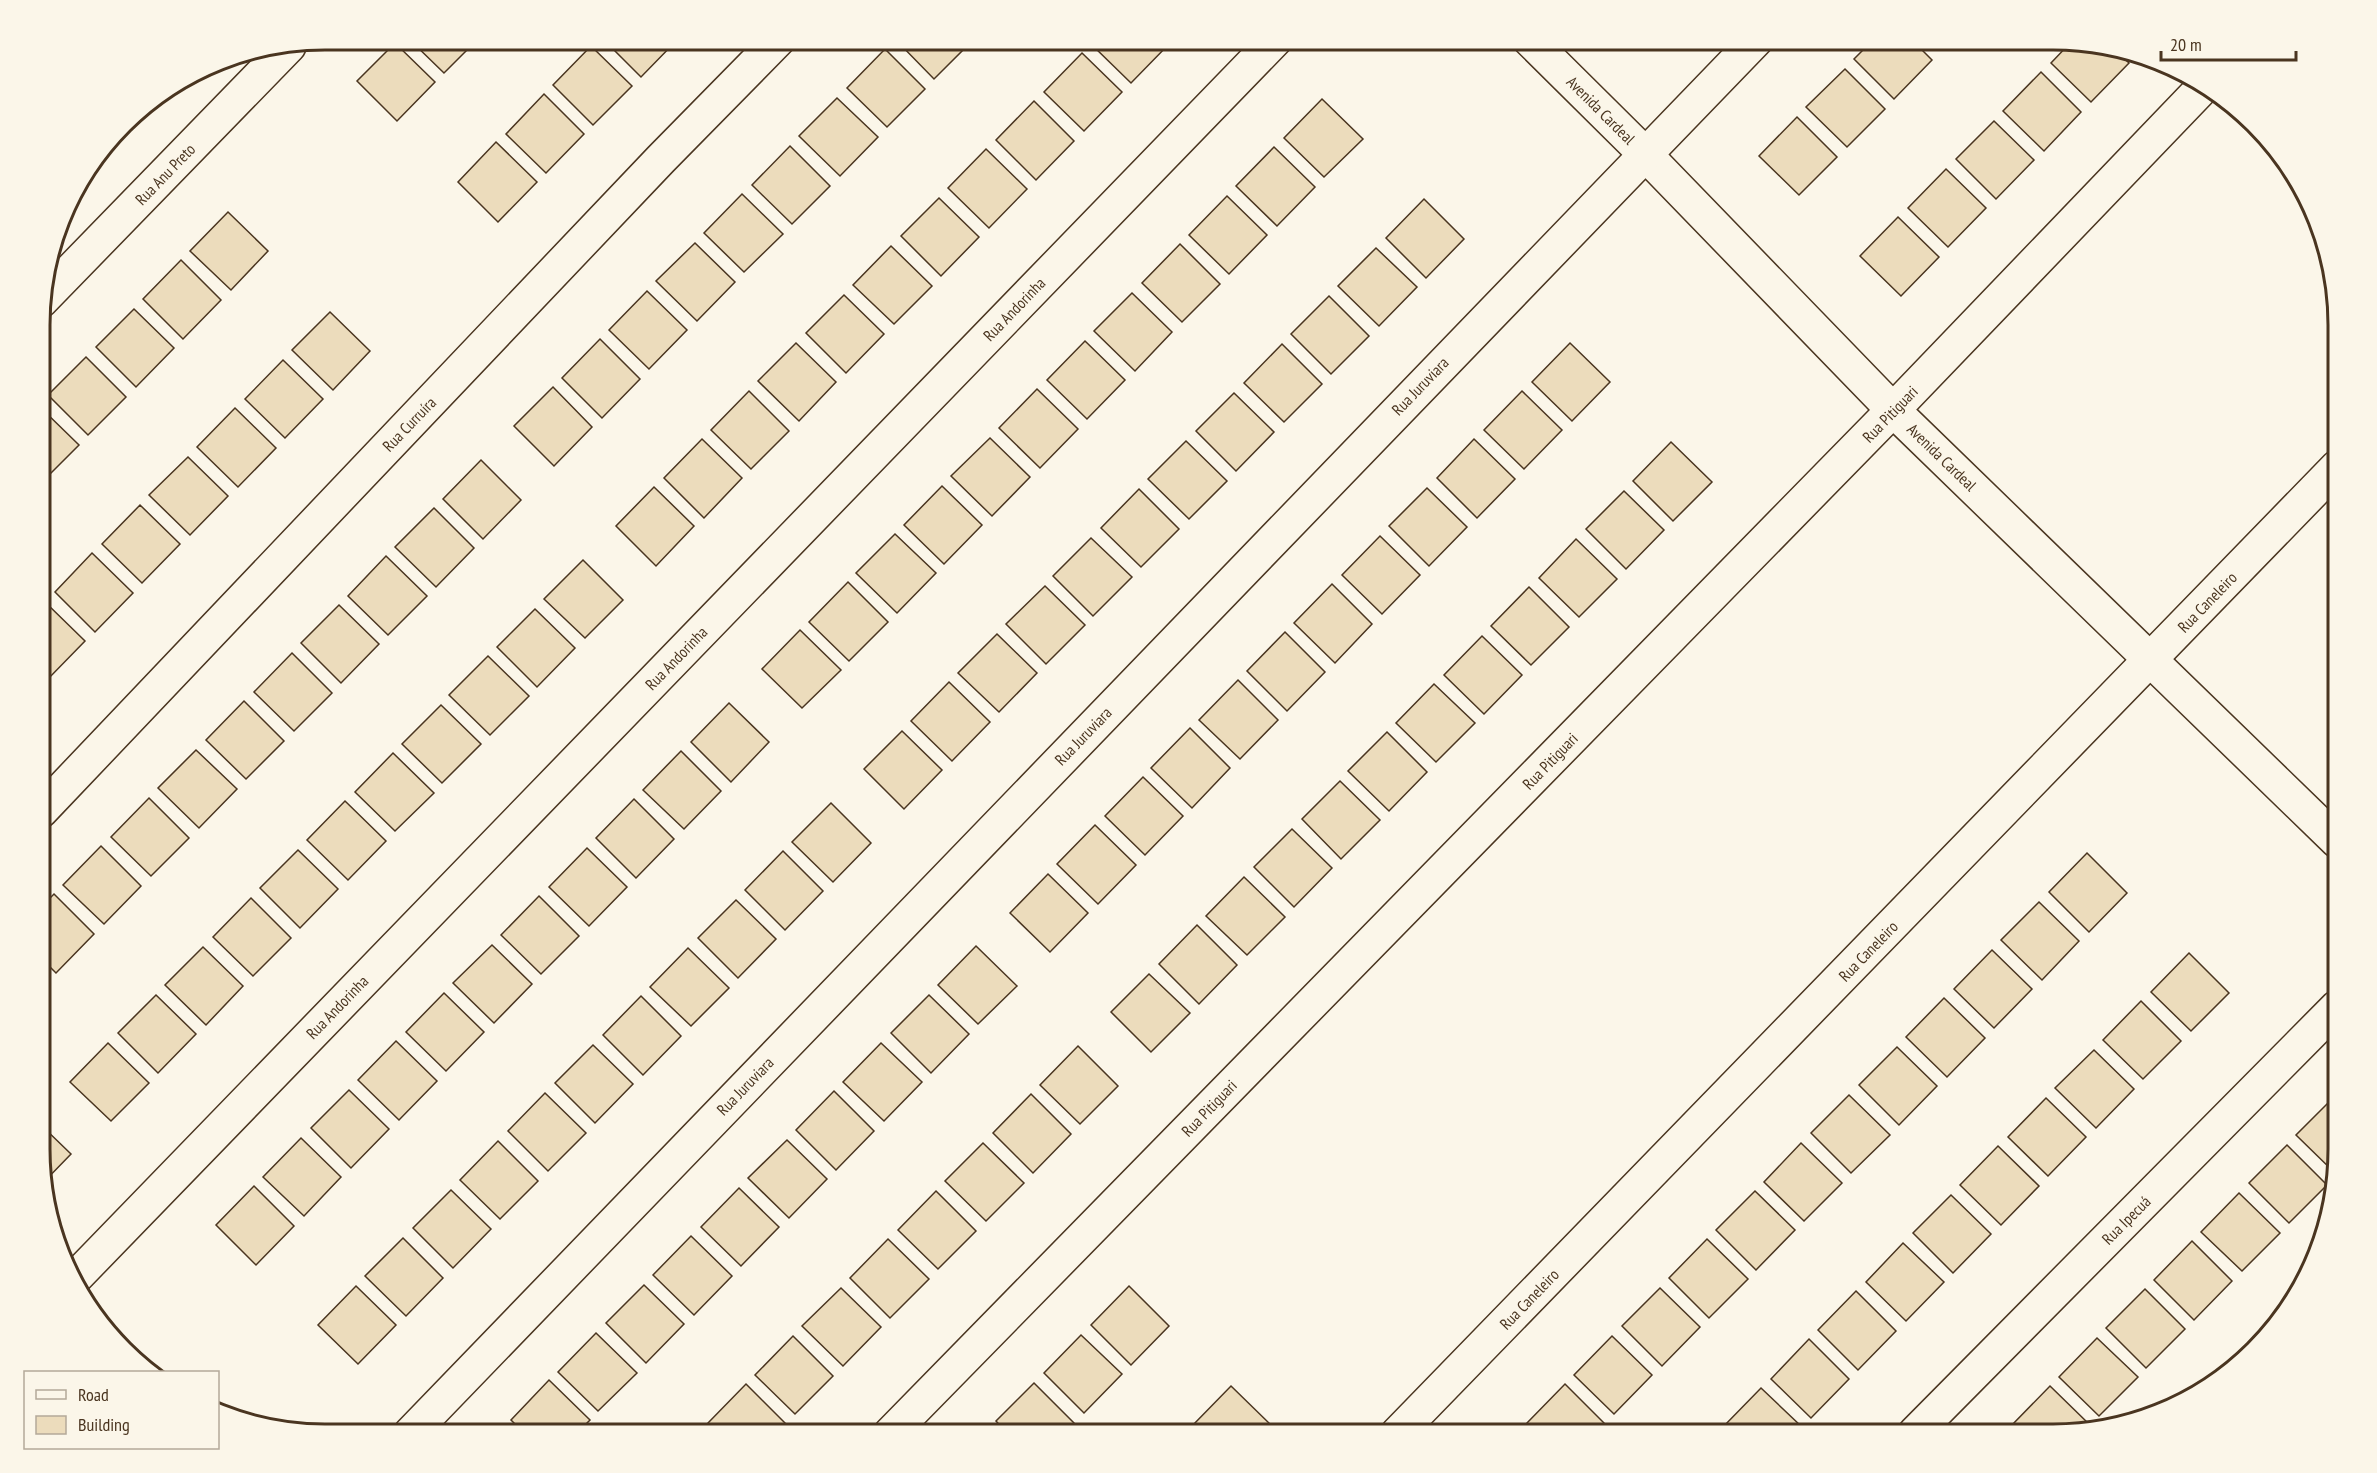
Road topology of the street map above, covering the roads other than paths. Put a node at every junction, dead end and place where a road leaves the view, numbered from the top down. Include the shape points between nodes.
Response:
1 (768, 50) edge
2 (1265, 50) edge
3 (1540, 50) edge
4 (1746, 50) edge
5 (282, 53) edge
6 (2199, 92) edge
7 (1645, 154) junction
8 (52, 290) edge
9 (1893, 410) junction
10 (2328, 476) edge
11 (2151, 660) junction
12 (50, 802) edge
13 (2328, 832) edge
14 (2328, 1016) edge
15 (80, 1273) edge
16 (420, 1424) edge
17 (900, 1424) edge
18 (1407, 1424) edge
19 (1924, 1424) edge

1 - 12 street, Rua Curruíra via 627,193
2 - 15 street, Rua Andorinha
3 - 7 street, Avenida Cardeal
4 - 7 street, Rua Juruviara
5 - 8 street, Rua Anu Preto
6 - 9 street, Rua Pitiguari
7 - 9 street, Avenida Cardeal
7 - 16 street, Rua Juruviara
9 - 11 street, Avenida Cardeal
9 - 17 street, Rua Pitiguari
10 - 11 street, Rua Caneleiro
11 - 13 street, Avenida Cardeal
11 - 18 street, Rua Caneleiro
14 - 19 street, Rua Ipecuá

